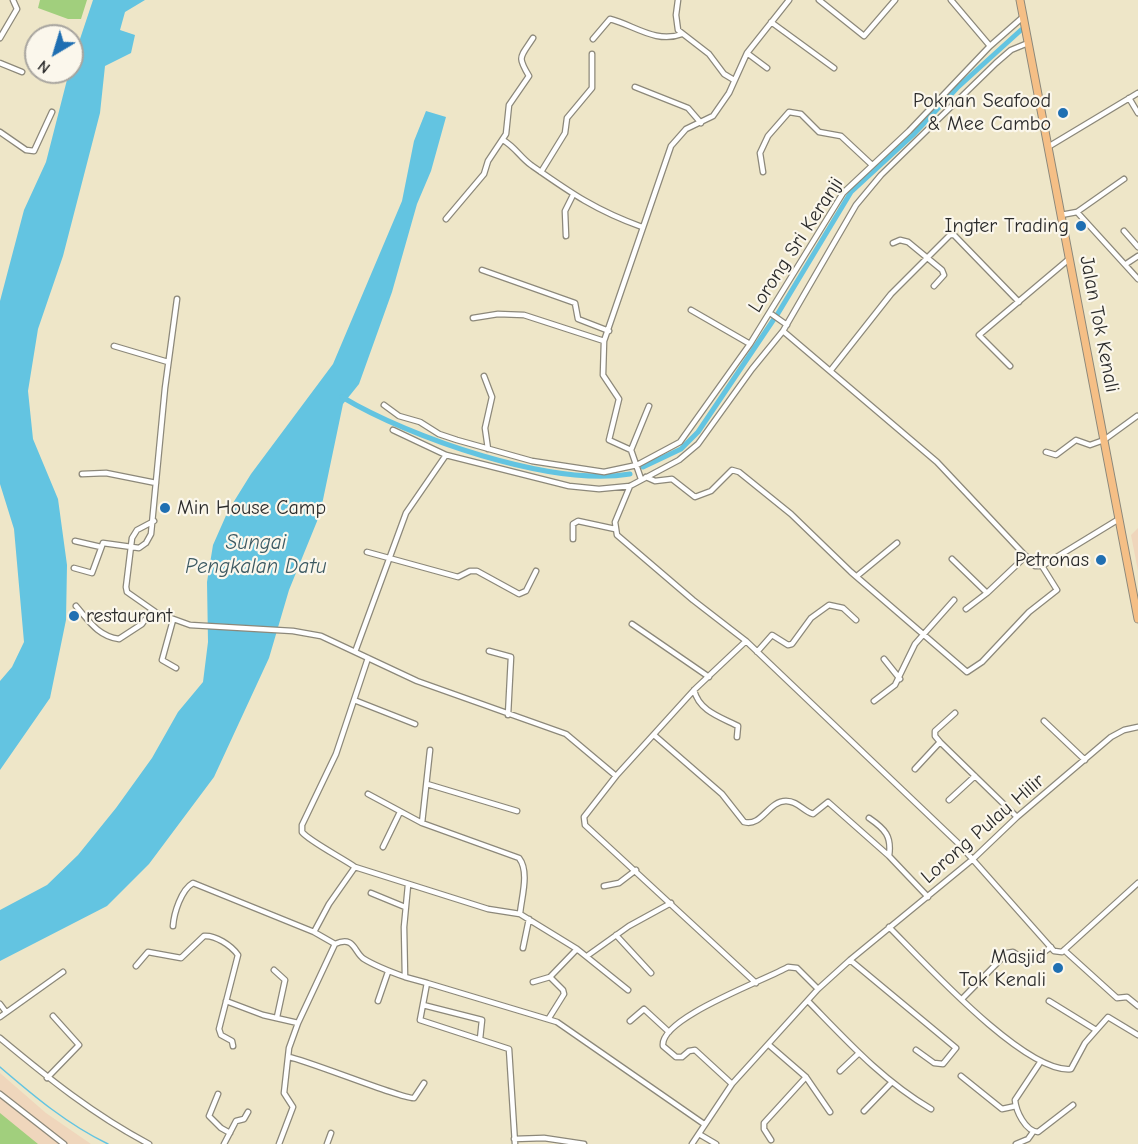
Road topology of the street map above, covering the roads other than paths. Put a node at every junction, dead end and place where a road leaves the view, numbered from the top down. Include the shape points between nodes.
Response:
1 (13, 0) edge
2 (678, 0) edge
3 (789, 0) edge
4 (819, 0) edge
5 (895, 0) edge
6 (951, 0) edge
7 (1020, 0) edge
8 (1023, 17) junction
9 (771, 22) junction
10 (2, 32) edge
11 (682, 34) junction
12 (0, 38) edge
13 (533, 38) dead end
14 (593, 39) dead end
15 (1028, 43) junction
16 (990, 46) junction
17 (747, 53) junction
18 (592, 54) dead end
19 (0, 63) edge
20 (767, 68) dead end
21 (834, 68) dead end
22 (22, 72) dead end
23 (734, 80) junction
24 (635, 87) dead end
25 (1138, 93) edge
26 (1129, 98) junction
27 (52, 112) dead end
28 (1138, 113) edge
29 (701, 123) junction
30 (0, 132) edge
31 (503, 140) junction
32 (1048, 147) junction
33 (871, 164) junction
34 (541, 171) junction
35 (763, 172) dead end
36 (1124, 179) dead end
37 (573, 195) junction
38 (1077, 212) junction
39 (1061, 215) junction
40 (446, 219) dead end
41 (642, 227) junction
42 (1124, 231) dead end
43 (566, 236) dead end
44 (893, 243) dead end
45 (1138, 247) edge
46 (1138, 256) edge
47 (929, 257) junction
48 (1070, 259) junction
49 (1126, 264) junction
50 (482, 270) dead end
51 (1138, 279) edge
52 (934, 286) dead end
53 (177, 299) dead end
54 (1019, 302) junction
55 (691, 310) dead end
56 (770, 314) junction
57 (472, 318) dead end
58 (787, 325) junction
59 (609, 331) junction
60 (783, 331) junction
61 (604, 341) junction
62 (750, 344) junction
63 (114, 346) dead end
64 (168, 362) junction
65 (1010, 366) dead end
66 (831, 370) junction
67 (484, 376) dead end
68 (384, 405) dead end
69 (649, 406) dead end
70 (1137, 416) edge
71 (393, 430) dead end
72 (1104, 440) junction
73 (488, 449) junction
74 (631, 450) junction
75 (1046, 452) dead end
76 (446, 455) junction
77 (637, 465) junction
78 (82, 474) dead end
79 (643, 478) junction
80 (156, 483) junction
81 (630, 486) junction
82 (1119, 519) junction
83 (154, 521) junction
84 (615, 529) junction
85 (573, 539) dead end
86 (75, 541) dead end
87 (897, 543) dead end
88 (130, 546) junction
89 (101, 547) junction
90 (367, 552) dead end
91 (1026, 556) junction
92 (390, 557) junction
93 (952, 559) dead end
94 (1042, 566) junction
95 (74, 568) dead end
96 (536, 571) dead end
97 (857, 576) junction
98 (987, 593) junction
99 (954, 600) dead end
100 (76, 606) dead end
101 (152, 609) junction
102 (966, 609) dead end
103 (1138, 619) edge
104 (173, 620) junction
105 (856, 620) dead end
106 (632, 624) dead end
107 (923, 634) junction
108 (746, 641) junction
109 (489, 651) dead end
110 (355, 652) junction
111 (757, 652) junction
112 (368, 658) junction
113 (884, 659) dead end
114 (176, 668) dead end
115 (709, 677) junction
116 (900, 679) junction
117 (694, 690) junction
118 (354, 700) junction
119 (874, 701) dead end
120 (955, 713) dead end
121 (508, 715) junction
122 (1044, 721) dead end
123 (415, 724) dead end
124 (1138, 727) edge
125 (654, 735) junction
126 (737, 737) dead end
127 (940, 742) junction
128 (430, 750) dead end
129 (1085, 760) junction
130 (915, 769) dead end
131 (616, 776) junction
132 (975, 776) junction
133 (427, 784) junction
134 (368, 794) dead end
135 (949, 800) dead end
136 (517, 811) dead end
137 (400, 812) junction
138 (1017, 817) junction
139 (869, 818) dead end
140 (422, 823) junction
141 (383, 847) dead end
142 (889, 856) junction
143 (973, 859) junction
144 (355, 867) junction
145 (636, 870) junction
146 (1138, 883) edge
147 (408, 885) junction
148 (604, 886) dead end
149 (371, 893) dead end
150 (928, 897) junction
151 (671, 903) junction
152 (405, 907) junction
153 (520, 915) junction
154 (529, 919) junction
155 (173, 926) dead end
156 (889, 927) junction
157 (314, 932) junction
158 (616, 935) junction
159 (335, 944) junction
160 (1051, 947) junction
161 (523, 948) dead end
162 (578, 949) junction
163 (1064, 950) junction
164 (587, 956) junction
165 (850, 960) junction
166 (136, 966) dead end
167 (274, 969) dead end
168 (63, 972) dead end
169 (388, 972) junction
170 (651, 973) dead end
171 (405, 977) junction
172 (550, 977) junction
173 (533, 982) dead end
174 (427, 983) junction
175 (756, 983) junction
176 (628, 990) dead end
177 (818, 990) junction
178 (962, 999) junction
179 (226, 1001) junction
180 (378, 1001) dead end
181 (808, 1001) junction
182 (1049, 1001) dead end
183 (0, 1004) edge
184 (423, 1005) junction
185 (1138, 1006) edge
186 (6, 1012) junction
187 (53, 1016) dead end
188 (0, 1017) edge
189 (277, 1017) junction
190 (549, 1018) junction
191 (630, 1021) dead end
192 (298, 1023) junction
193 (1096, 1030) junction
194 (669, 1032) junction
195 (1138, 1035) edge
196 (0, 1038) edge
197 (480, 1039) junction
198 (233, 1046) dead end
199 (769, 1046) junction
200 (916, 1050) dead end
201 (858, 1054) junction
202 (289, 1056) junction
203 (1041, 1061) junction
204 (840, 1071) dead end
205 (961, 1076) dead end
206 (806, 1077) junction
207 (47, 1078) junction
208 (424, 1083) dead end
209 (891, 1083) junction
210 (732, 1084) junction
211 (0, 1094) edge
212 (218, 1094) dead end
213 (1073, 1105) dead end
214 (1016, 1106) junction
215 (931, 1109) dead end
216 (864, 1111) dead end
217 (248, 1112) dead end
218 (830, 1112) dead end
219 (704, 1124) junction
220 (1033, 1132) junction
221 (230, 1133) junction
222 (331, 1133) dead end
223 (699, 1134) junction
224 (771, 1140) dead end
225 (1029, 1141) edge
226 (514, 1142) edge
227 (64, 1144) edge
228 (149, 1144) edge
229 (224, 1144) edge
230 (279, 1144) edge
231 (327, 1144) edge
232 (584, 1144) edge
233 (692, 1144) edge
234 (716, 1144) edge
235 (1016, 1144) edge

1 - 10 street via 17,9
2 - 11 street via 676,27
3 - 9 street
4 - 5 street via 864,36
6 - 16 street
7 - 8 main road, Jalan Tok Kenali
8 - 15 main road, Jalan Tok Kenali
8 - 16 street, Lorong Sri Keranji
9 - 17 street
9 - 21 street
10 - 12 street
11 - 14 street via 647,34 610,19
11 - 23 street via 710,54 724,74
13 - 31 street via 520,59 528,76 509,105
15 - 32 main road, Jalan Tok Kenali
15 - 58 street via 1011,50 996,63 881,175 856,205
16 - 33 street, Lorong Sri Keranji via 909,131
17 - 20 street
17 - 23 street
18 - 34 street via 592,88 567,118 565,134
19 - 22 street
23 - 29 street via 713,116
24 - 29 street via 688,108
25 - 26 street
26 - 28 street
26 - 32 street
27 - 30 street via 34,151 26,150
29 - 41 street via 686,129 671,146
31 - 34 street
31 - 40 street via 484,174
32 - 39 main road, Jalan Tok Kenali
33 - 35 street via 841,136 819,132 801,114 789,112 768,136 760,153
33 - 56 street, Lorong Sri Keranji via 843,193
34 - 37 street
36 - 38 street
37 - 41 street
37 - 43 street via 565,211
38 - 39 street
38 - 49 street
39 - 48 main road, Jalan Tok Kenali
41 - 59 street
42 - 45 street
44 - 47 street via 904,240
46 - 49 street
47 - 52 street via 944,273
47 - 54 street via 954,235
47 - 66 street via 891,294
48 - 54 street
48 - 72 main road, Jalan Tok Kenali
49 - 51 street
50 - 59 street via 575,303 578,319
53 - 64 street
54 - 65 street via 979,335
55 - 62 street
56 - 58 street
56 - 62 street, Lorong Sri Keranji
57 - 61 street via 524,315
58 - 60 street
59 - 61 street
60 - 66 street
60 - 79 street via 698,444 679,460
61 - 74 street via 603,375 618,399 609,440
62 - 77 street, Lorong Sri Keranji via 680,442
63 - 64 street
64 - 80 street
66 - 91 street via 938,462
67 - 73 street via 492,397 485,428
68 - 73 street, Lorong Sri Keranji via 440,434
69 - 74 street
70 - 72 street
71 - 76 street
72 - 75 street via 1090,445 1076,440 1056,455
72 - 82 main road, Jalan Tok Kenali
73 - 77 street, Lorong Sri Keranji via 532,461 604,472
74 - 77 street
76 - 81 street via 569,486
76 - 92 street via 413,501
77 - 79 street
78 - 80 street via 106,473
79 - 81 street
79 - 97 street via 672,479 695,497 711,491 734,469 791,513
80 - 83 street
81 - 84 street
82 - 94 street
82 - 103 main road, Jalan Tok Kenali
83 - 88 street via 138,530
83 - 88 street via 146,543 139,548
84 - 85 street via 578,521 571,528
84 - 108 street via 663,576
86 - 89 street
87 - 97 street
88 - 89 street via 106,543
88 - 101 street via 126,590
89 - 95 street via 94,572
90 - 92 street
91 - 94 street via 1035,566
91 - 98 street
92 - 96 street via 458,577 477,571 522,594
92 - 110 street
93 - 98 street
94 - 107 street via 1057,590 1029,612 971,671 967,672
97 - 107 street
98 - 102 street
99 - 107 street
100 - 101 street via 96,630 119,639 142,624
101 - 104 street
104 - 110 street via 202,628 293,631 321,636
104 - 114 street via 162,660
105 - 111 street via 843,608 829,605 811,618 792,644 772,635
106 - 115 street
107 - 116 street
108 - 111 street
108 - 115 street
109 - 121 street via 511,657
110 - 112 street
111 - 143 street
112 - 118 street
112 - 121 street
113 - 116 street
115 - 117 street
116 - 119 street
117 - 125 street
117 - 126 street via 704,708 738,726
118 - 123 street
118 - 144 street via 336,754 302,832
120 - 127 street via 935,731
121 - 131 street via 566,734
122 - 129 street
124 - 129 street, Lorong Pulau Hilir via 1111,737
125 - 131 street
125 - 142 street via 722,794 744,822 759,819 779,802 790,801 813,814 828,802
127 - 130 street
127 - 132 street
128 - 133 street
129 - 138 street, Lorong Pulau Hilir
131 - 145 street via 583,820
132 - 135 street
132 - 138 street
133 - 136 street
133 - 140 street
134 - 137 street
137 - 140 street
137 - 141 street
138 - 143 street, Lorong Pulau Hilir
139 - 142 street via 888,834
140 - 153 street via 519,858 523,863
142 - 150 street
143 - 150 street, Lorong Pulau Hilir
143 - 160 street
144 - 147 street
144 - 157 street
145 - 148 street via 619,883
145 - 151 street
146 - 163 street
147 - 152 street
147 - 153 street
149 - 152 street
150 - 156 street, Lorong Pulau Hilir
151 - 158 street
151 - 175 street
152 - 171 street
153 - 154 street
154 - 161 street
154 - 162 street
155 - 157 street via 174,914 193,883
156 - 165 street, Lorong Pulau Hilir
156 - 178 street
157 - 159 street
158 - 164 street
158 - 170 street
159 - 169 street via 345,941 353,945 362,958
159 - 192 street
160 - 163 street via 1057,953
160 - 178 street via 1029,963 1013,952 1007,953
162 - 164 street
162 - 172 street
163 - 185 street via 1117,998 1127,998
164 - 176 street
165 - 177 street, Lorong Pulau Hilir
165 - 200 street via 956,1048 943,1064 934,1063
166 - 179 street via 148,952 185,956 201,937 210,936 238,955
167 - 189 street via 285,980
168 - 186 street
169 - 171 street
169 - 180 street
171 - 174 street
172 - 173 street
172 - 190 street via 564,992
174 - 184 street
174 - 190 street
175 - 177 street via 793,966
175 - 194 street via 693,1013
177 - 181 street, Lorong Pulau Hilir
178 - 203 street via 1010,1041
179 - 189 street
179 - 198 street via 220,1033
181 - 199 street, Lorong Pulau Hilir
181 - 201 street
182 - 193 street
183 - 186 street
184 - 197 street via 422,1022
184 - 197 street via 482,1020
186 - 188 street
187 - 207 street via 79,1045
189 - 192 street
190 - 219 street
191 - 194 street via 644,1009
192 - 202 street
193 - 195 street via 1109,1017
193 - 203 street via 1071,1069
194 - 210 street via 663,1041 665,1048 679,1058 694,1050
196 - 207 street
197 - 226 street via 509,1049
199 - 206 street
199 - 210 street, Lorong Pulau Hilir
201 - 204 street
201 - 209 street
202 - 208 street via 410,1099
202 - 230 street via 285,1093 293,1107
203 - 214 street via 1017,1094
205 - 214 street via 1002,1109
206 - 218 street
206 - 224 street via 764,1123
207 - 228 street via 123,1131
209 - 215 street
209 - 216 street
210 - 219 street, Lorong Pulau Hilir
211 - 227 street
212 - 221 street via 209,1116
213 - 220 street via 1040,1131
214 - 220 street
217 - 221 street via 244,1119 236,1121
219 - 223 street, Lorong Pulau Hilir
220 - 225 street
221 - 229 street
222 - 231 street
223 - 233 street, Lorong Pulau Hilir
223 - 234 street
225 - 235 street
226 - 232 street via 544,1138

